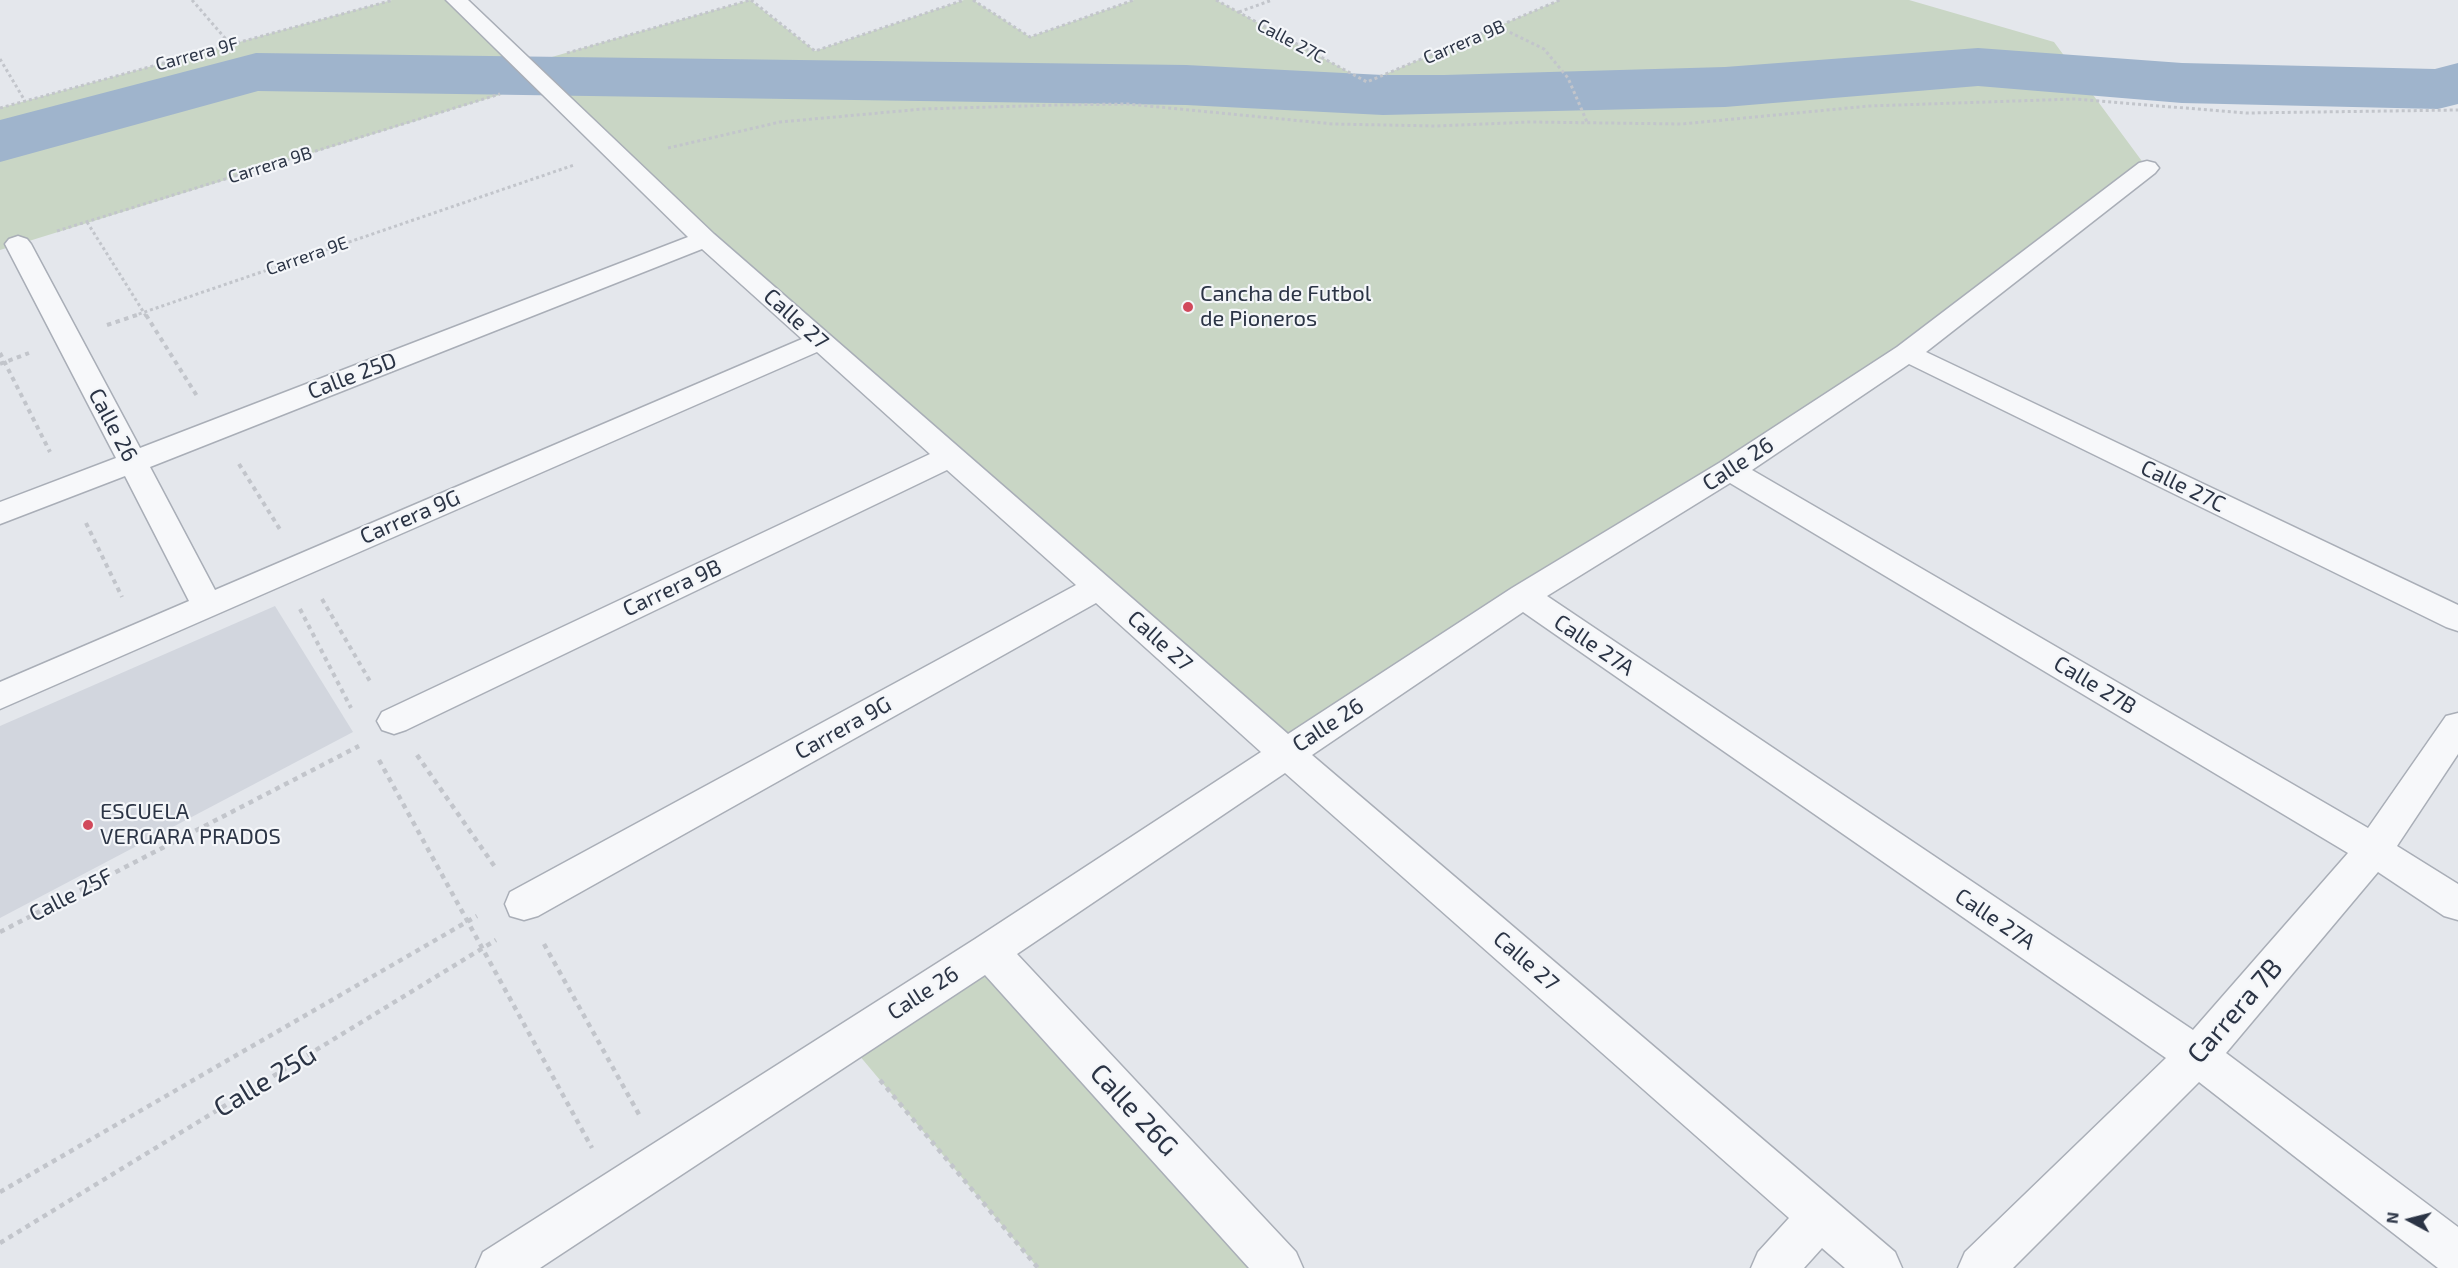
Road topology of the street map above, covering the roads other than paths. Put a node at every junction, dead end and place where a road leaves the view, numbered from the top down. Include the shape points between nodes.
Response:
1 (456, 0) edge
2 (2147, 168) dead end
3 (705, 238) junction
4 (18, 244) road end
5 (820, 341) junction
6 (1908, 353) junction
7 (951, 456) junction
8 (132, 462) junction
9 (1730, 470) junction
10 (0, 514) edge
11 (1099, 587) junction
12 (1523, 596) junction
13 (208, 606) junction
14 (2458, 620) edge
15 (0, 696) edge
16 (393, 721) road end
17 (2458, 726) edge
18 (1286, 753) junction
19 (2374, 850) junction
20 (2458, 904) edge
21 (522, 905) road end
22 (988, 951) junction
23 (2197, 1056) junction
24 (1820, 1216) junction
25 (2458, 1255) edge
26 (500, 1268) edge
27 (1280, 1268) edge
28 (1774, 1268) edge
29 (1879, 1268) edge
30 (1981, 1268) edge

1 - 3 street, Calle 27
2 - 6 street, Calle 26
3 - 5 street, Calle 27
3 - 8 street, Calle 25D
4 - 8 street, Calle 26
5 - 7 street, Calle 27
5 - 13 street, Carrera 9G
6 - 9 street, Calle 26
6 - 14 street, Calle 27C
7 - 11 street, Calle 27
7 - 16 street, Carrera 9B
8 - 10 street, Calle 25D
8 - 13 street, Calle 26
9 - 12 street, Calle 26
9 - 19 street, Calle 27B
11 - 18 street, Calle 27
11 - 21 street, Carrera 9G
12 - 18 street, Calle 26
12 - 23 street, Calle 27A
13 - 15 street, Carrera 9G
17 - 19 street, Carrera 7B
18 - 22 street, Calle 26
18 - 24 street, Calle 27
19 - 20 street, Calle 27B
19 - 23 street, Carrera 7B
22 - 26 street, Calle 26
22 - 27 street, Calle 26G
23 - 25 street, Calle 27A
23 - 30 street, Carrera 7B
24 - 28 street
24 - 29 street, Calle 27

